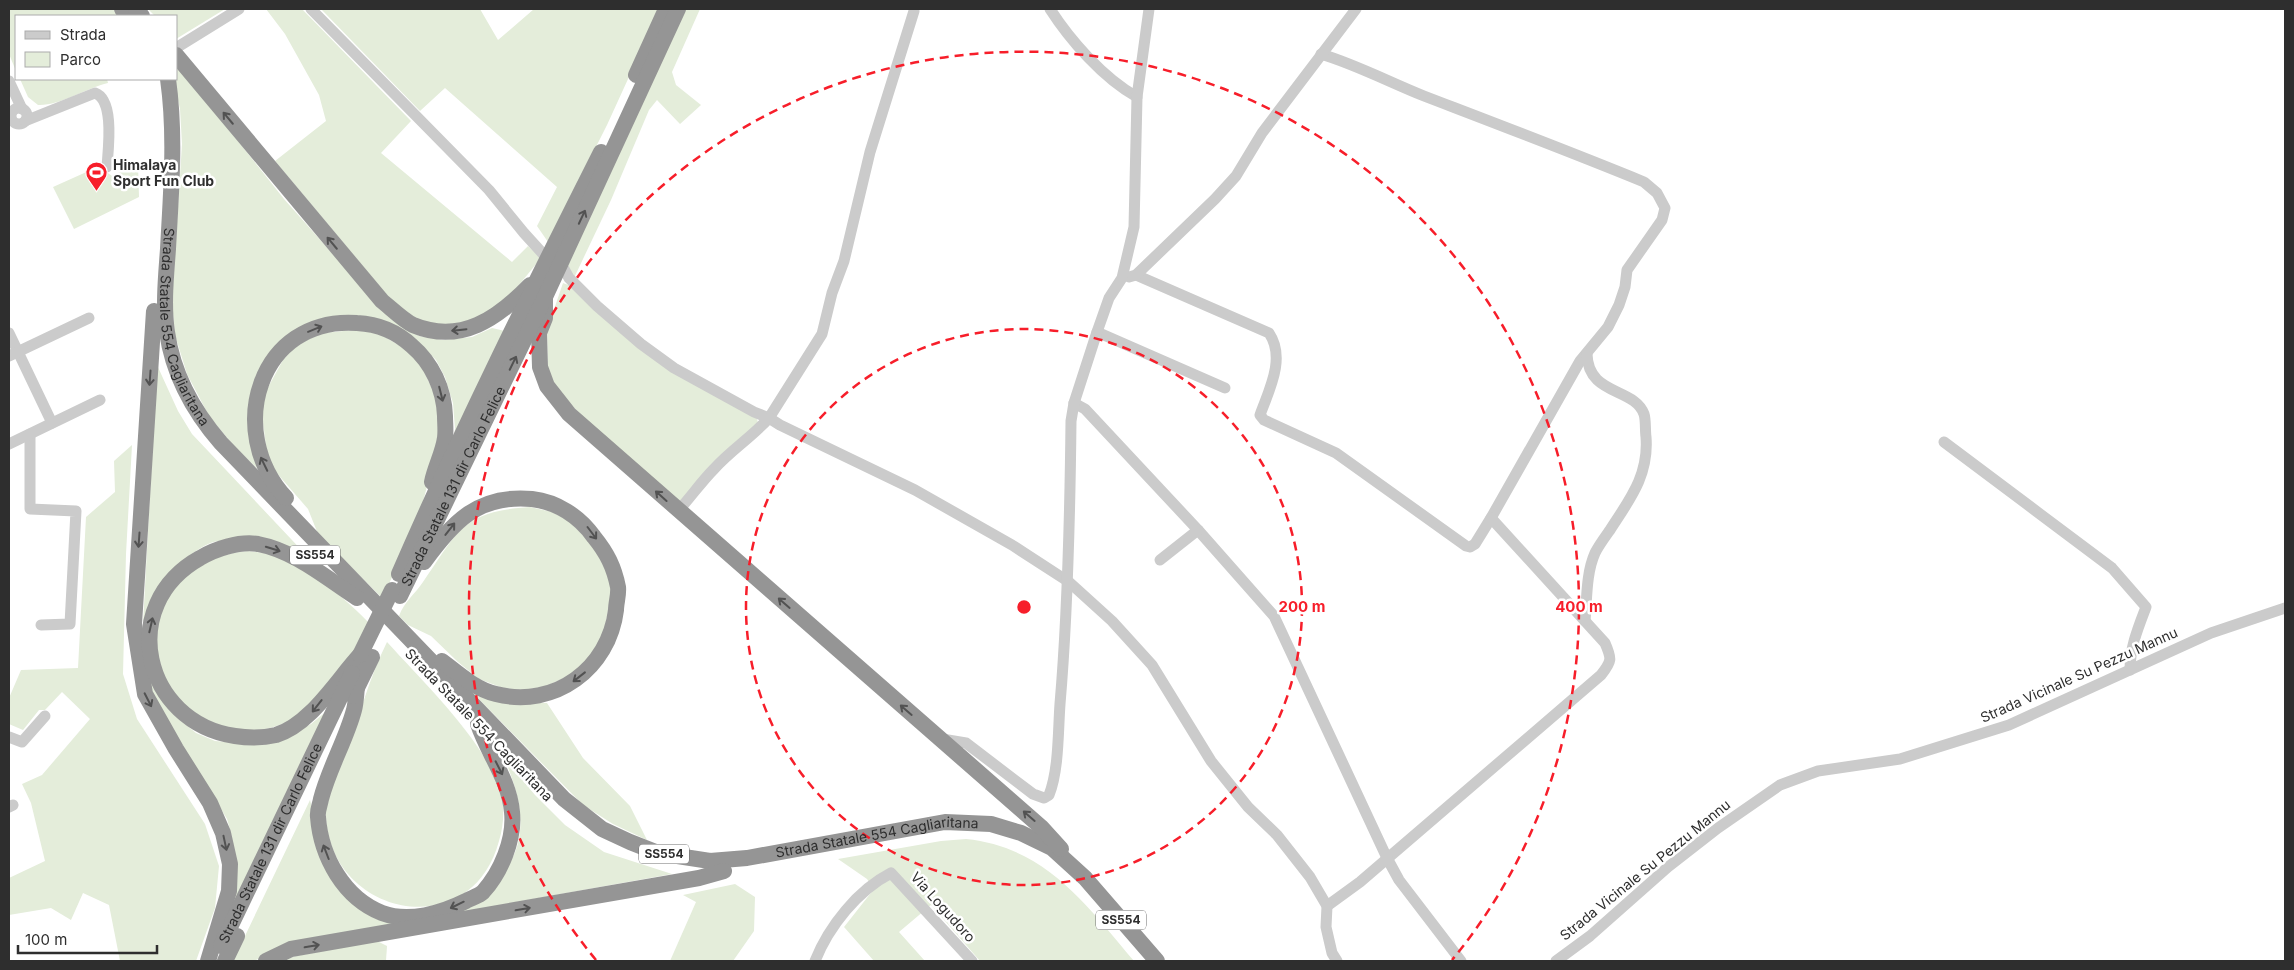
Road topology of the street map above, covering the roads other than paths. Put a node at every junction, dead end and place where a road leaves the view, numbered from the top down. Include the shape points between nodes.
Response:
1 (239, 9) edge
2 (311, 9) edge
3 (666, 9) edge
4 (678, 9) edge
5 (1050, 9) edge
6 (1149, 9) edge
7 (1356, 9) edge
8 (914, 11) dead end
9 (178, 47) edge
10 (1321, 54) junction
11 (178, 57) edge
12 (157, 80) edge
13 (168, 80) edge
14 (9, 81) edge
15 (1137, 97) junction
16 (18, 116) edge
17 (9, 129) edge
18 (107, 167) dead end
19 (544, 255) dead end
20 (564, 270) dead end
21 (540, 274) junction
22 (1136, 275) junction
23 (1122, 278) junction
24 (545, 297) junction
25 (154, 312) junction
26 (89, 318) dead end
27 (1097, 332) junction
28 (9, 333) edge
29 (13, 354) edge
30 (1587, 354) junction
31 (1225, 388) dead end
32 (100, 400) dead end
33 (1074, 403) junction
34 (769, 418) junction
35 (52, 423) junction
36 (30, 434) junction
37 (1944, 442) dead end
38 (9, 444) edge
39 (426, 511) junction
40 (678, 511) junction
41 (1492, 518) junction
42 (1198, 530) junction
43 (307, 534) junction
44 (1160, 560) dead end
45 (1069, 582) junction
46 (396, 593) junction
47 (357, 598) junction
48 (2285, 608) edge
49 (1585, 621) junction
50 (41, 625) dead end
51 (414, 644) junction
52 (366, 656) junction
53 (2130, 670) junction
54 (357, 687) junction
55 (45, 716) dead end
56 (478, 724) junction
57 (9, 737) edge
58 (938, 738) junction
59 (1387, 858) junction
60 (724, 871) junction
61 (1085, 878) junction
62 (1326, 906) junction
63 (208, 961) edge
64 (214, 961) edge
65 (225, 961) edge
66 (266, 961) edge
67 (815, 961) edge
68 (972, 961) edge
69 (1144, 961) edge
70 (1157, 961) edge
71 (1337, 961) edge
72 (1461, 961) edge
73 (1556, 961) edge

1 - 9 street
2 - 19 street via 489,190
3 - 21 highway, Strada Statale 131 dir Carlo Felice via 610,133
24 -> 4 highway, Strada Statale 131 dir Carlo Felice
5 - 15 street via 1088,57
6 - 15 street
7 - 10 street
8 - 34 street via 870,152 844,261 822,334
10 - 22 street via 1262,133 1236,176
10 - 30 street via 1352,63 1391,83 1556,145 1644,182 1657,193 1665,208 1662,220 1627,270 1619,306
21 -> 11 highway via 492,320 466,330 441,332 412,325 382,301
12 - 25 highway, Strada Statale 554 Cagliaritana / SS554 via 164,121
13 - 43 highway, Strada Statale 554 Cagliaritana / SS554 via 173,143 165,302 167,333 174,361 205,426
14 - 16 street
15 - 23 street via 1134,227
16 - 17 street
16 - 18 street via 46,112 95,93 99,95 104,100 108,124
20 - 34 street via 597,306 674,368
21 - 39 highway, Strada Statale 131 dir Carlo Felice
22 - 23 street
22 - 41 street via 1273,339 1276,370 1260,415 1264,420 1336,453 1466,546 1475,544
23 - 27 street via 1109,298
40 -> 24 highway via 569,414 547,386 538,352 539,333 545,318
46 -> 24 highway, Strada Statale 131 dir Carlo Felice
25 - 47 highway, Strada Statale 554 Cagliaritana / SS554 via 172,386 195,428
25 -> 63 highway via 134,624 145,694 210,803 227,848 229,891
26 - 29 street
27 - 31 street
27 - 33 street
28 - 29 street
29 - 35 street
30 - 41 street via 1580,361
30 - 49 street via 1587,367 1592,377 1637,404 1644,414 1647,452 1645,468 1637,486 1595,553
32 - 35 street
33 - 42 street via 1085,409
33 - 45 street
34 - 40 street via 718,465
34 - 45 street via 915,490 1012,545
35 - 36 street
36 - 38 street
36 - 50 street via 30,509 76,511 70,624
37 - 53 street via 2112,568 2134,592 2146,607 2133,640
43 -> 39 highway via 300,512 274,485 261,459 255,436 254,406 265,375 283,350 312,329 329,324 366,323 389,330 417,350 436,376 443,396 445,438
39 - 46 highway, Strada Statale 131 dir Carlo Felice
58 -> 40 highway
41 - 49 street
42 - 44 street
42 - 59 street via 1274,616
43 - 51 highway, SS554
45 - 58 street via 1053,786 1049,795 1044,798 1033,794 966,743
45 - 62 street via 1112,621 1152,665 1211,761 1310,877
46 -> 51 highway via 456,522 486,504 516,498 543,501 565,510 585,524 608,555 618,589 611,630 603,652 580,677 557,690 528,697 497,694 472,684 424,644
46 - 52 highway, Strada Statale 131 dir Carlo Felice, bridge
52 -> 47 highway via 309,716 277,735 247,738 215,733 184,716 161,687 150,661 149,634 162,592 190,563 210,552 234,545 256,544 283,552
47 - 56 highway, Strada Statale 554 Cagliaritana / SS554
48 - 53 street, Strada Vicinale Su Pezzu Mannu via 2211,633
49 - 59 street via 1605,643 1610,655 1610,664 1602,675
51 - 61 highway, Strada Statale 554 Cagliaritana / SS554 via 564,799 602,829 644,848 690,859 728,861 945,822 981,822 1021,833 1052,848
52 - 54 highway, Strada Statale 131 dir Carlo Felice
52 - 64 highway, Strada Statale 131 dir Carlo Felice
53 - 73 street, Strada Vicinale Su Pezzu Mannu via 2009,725 1971,738 1900,759 1818,772 1780,785 1682,856 1590,936
56 -> 54 highway via 483,742 503,777 511,805 510,838 501,866 482,893 450,909 415,917 383,913 353,895 332,867 320,838 317,814 326,781 354,710
54 - 65 highway, Strada Statale 131 dir Carlo Felice
55 - 57 street via 22,742
56 - 60 highway, Strada Statale 554 Cagliaritana / SS554 via 574,821 596,836 623,851 660,863
61 -> 58 highway via 1041,827
59 - 62 street via 1350,891
59 - 72 street
66 -> 60 highway via 291,949
60 - 69 highway, Strada Statale 554 Cagliaritana / SS554 via 944,833 987,834 1030,848 1063,871
61 - 70 highway, Strada Statale 554 Cagliaritana / SS554
62 - 71 street via 1326,927
67 - 68 street, Via Logudoro via 841,917 872,883 892,872

